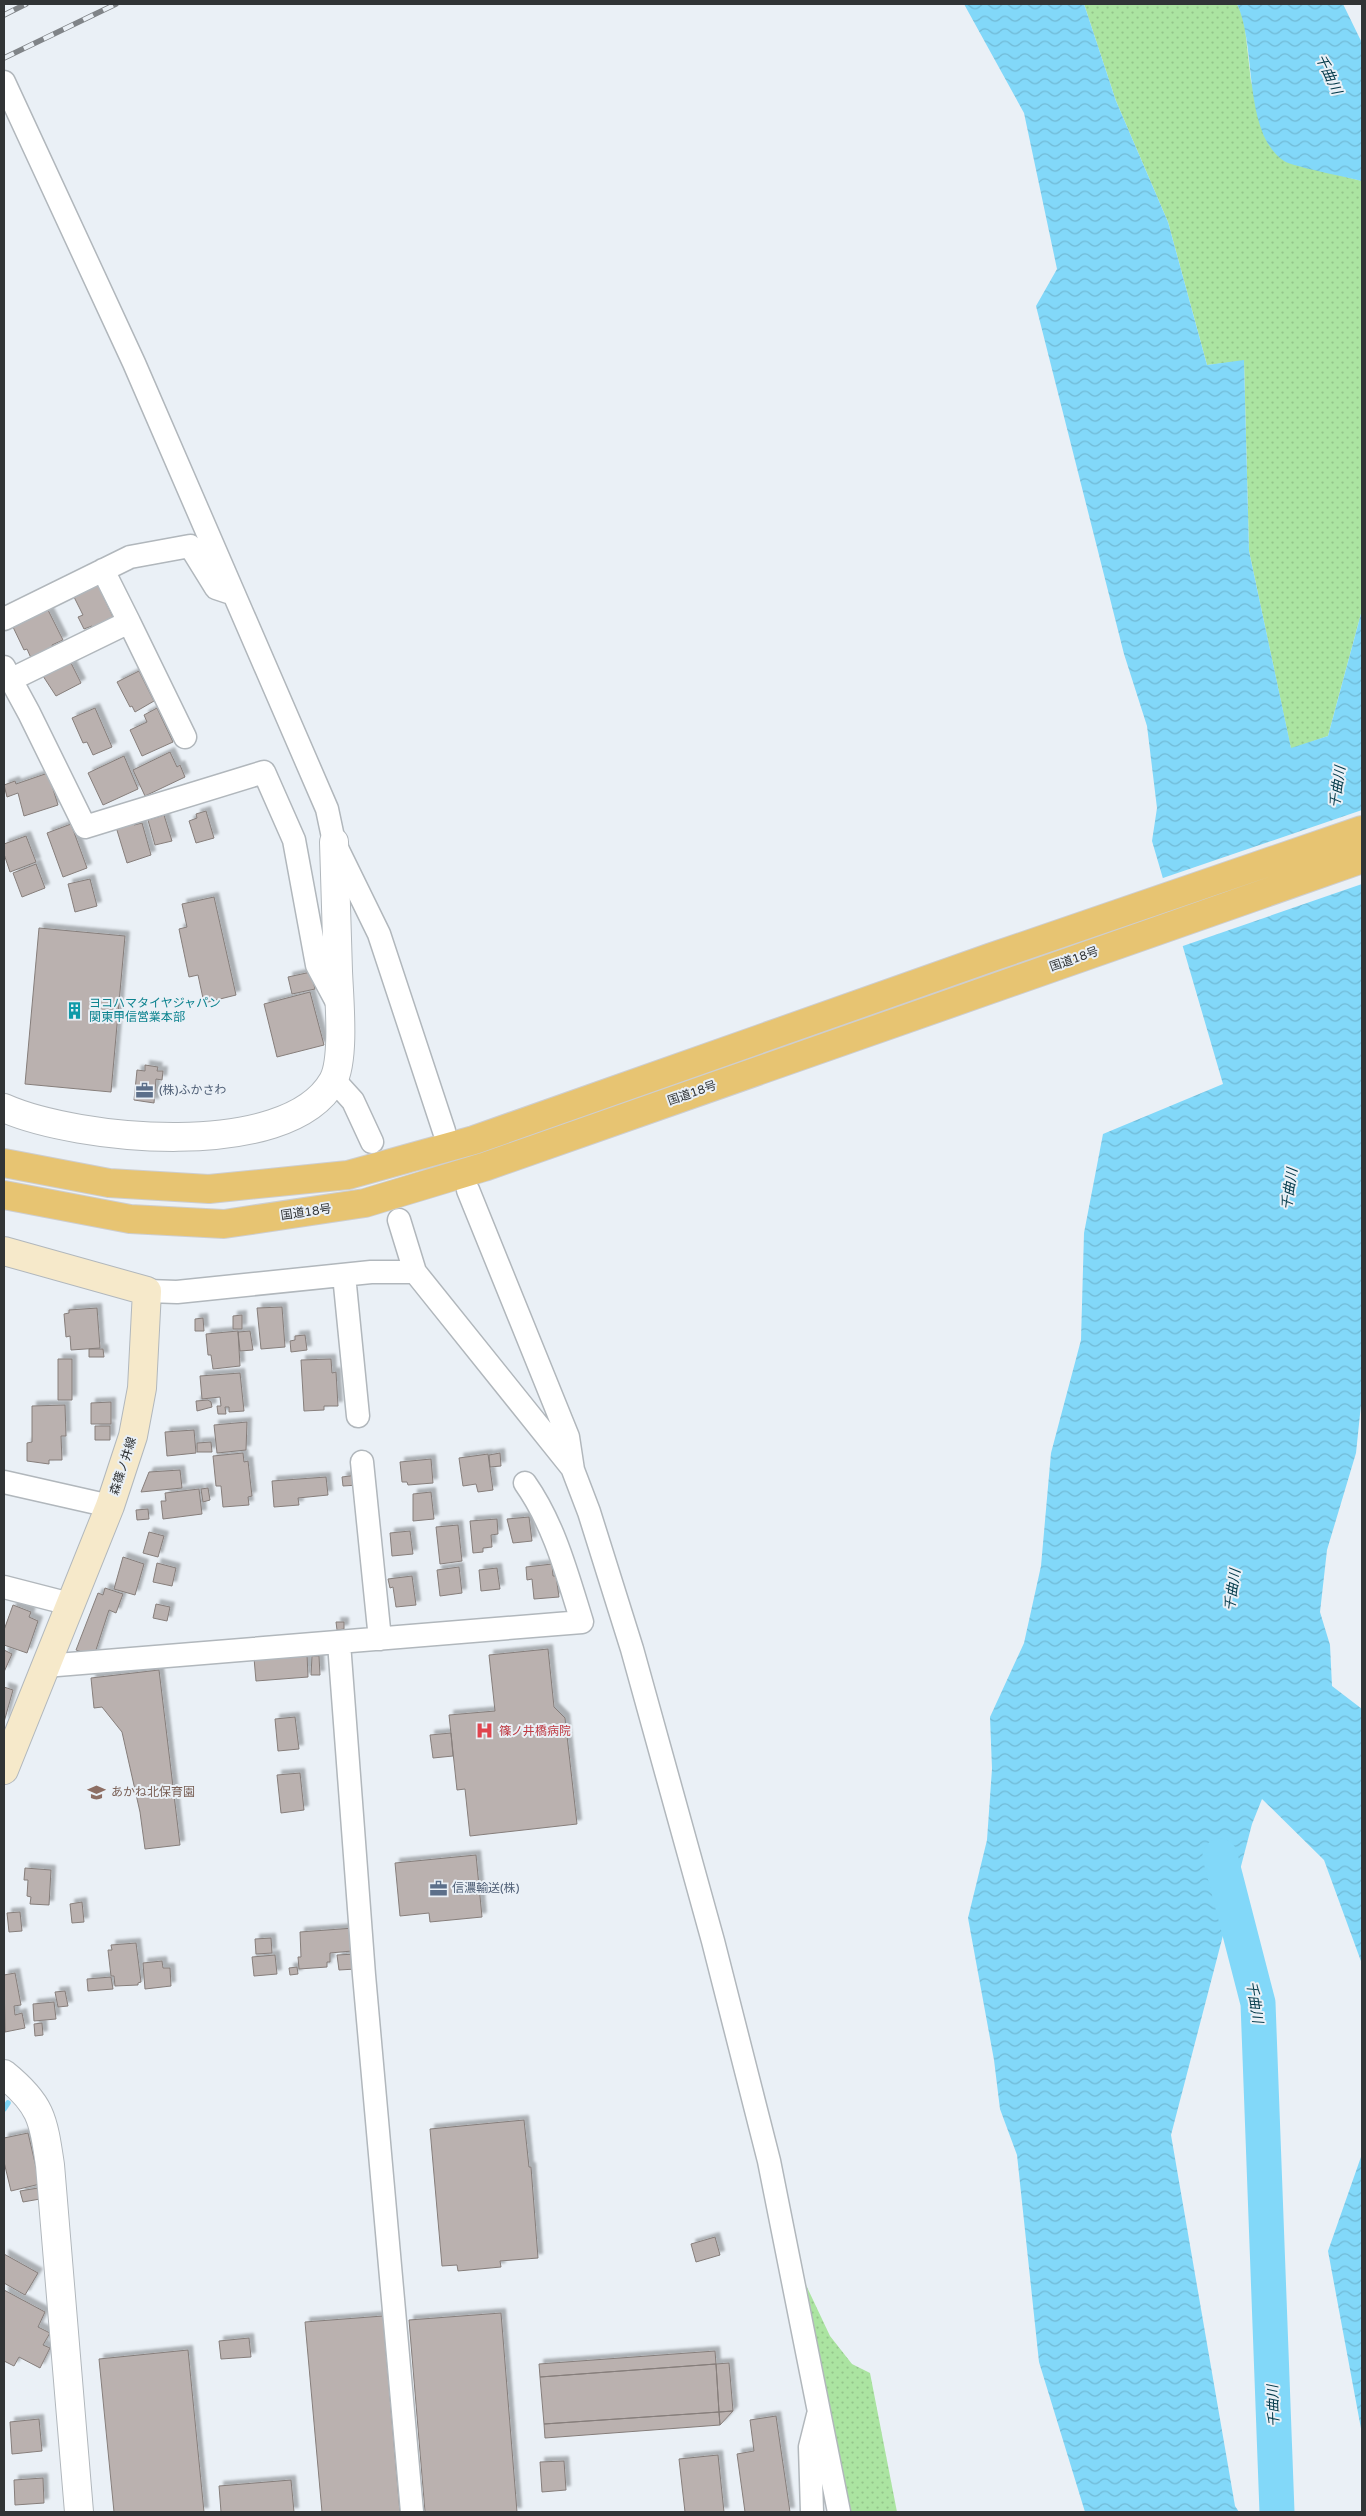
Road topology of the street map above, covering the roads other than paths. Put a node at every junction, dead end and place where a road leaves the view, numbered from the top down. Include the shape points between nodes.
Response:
1 (4, 82) edge
2 (103, 570) junction
3 (234, 594) junction
4 (4, 619) edge
5 (129, 622) junction
6 (7, 673) edge
7 (185, 737) dead end
8 (1362, 830) edge
9 (334, 842) junction
10 (1362, 859) edge
11 (340, 1006) junction
12 (334, 1080) junction
13 (4, 1108) edge
14 (444, 1131) dead end
15 (372, 1142) dead end
16 (4, 1163) edge
17 (468, 1190) dead end
18 (4, 1196) edge
19 (399, 1220) dead end
20 (4, 1251) edge
21 (415, 1272) junction
22 (344, 1275) junction
23 (147, 1291) junction
24 (358, 1416) dead end
25 (362, 1462) dead end
26 (573, 1470) junction
27 (4, 1482) edge
28 (525, 1483) dead end
29 (110, 1506) junction
30 (4, 1587) edge
31 (70, 1604) junction
32 (380, 1639) junction
33 (339, 1642) junction
34 (45, 1666) junction
35 (4, 1770) edge
36 (4, 2074) edge
37 (820, 2409) junction
38 (80, 2512) edge
39 (412, 2512) edge
40 (812, 2512) edge
41 (839, 2512) edge

1 - 3 street via 134,363
2 - 3 street via 130,557 190,546 216,588
2 - 4 street
2 - 5 street
3 - 9 street via 327,809
5 - 6 street
5 - 7 street
6 - 11 street via 85,827 264,772 294,840 316,965
8 - 16 highway via 474,1140 348,1175 209,1189 109,1183
9 - 11 street
9 - 14 street via 379,934
10 - 18 highway, 国道18号 via 484,1167 365,1203 224,1224 130,1219
11 - 12 street via 340,1043
12 - 13 street via 316,1100 295,1115 253,1128 198,1136 158,1137 92,1132
12 - 15 street via 353,1101
17 - 26 street via 568,1438
19 - 21 street
20 - 23 main road
21 - 22 street
21 - 26 street
22 - 23 street via 199,1290
22 - 24 street
23 - 29 main road, 森篠ノ井線 via 142,1388 133,1436
25 - 32 street
26 - 37 street via 590,1512 632,1649 715,1950 769,2161
27 - 29 street
28 - 32 street via 540,1504 550,1528 582,1622
29 - 31 main road, 森篠ノ井線
30 - 31 street
31 - 34 main road, 森篠ノ井線
32 - 33 street
33 - 34 street
33 - 39 street via 364,1975
34 - 35 main road, 森篠ノ井線
36 - 38 street via 32,2101 44,2127 50,2164
37 - 40 street via 810,2447
37 - 41 street

